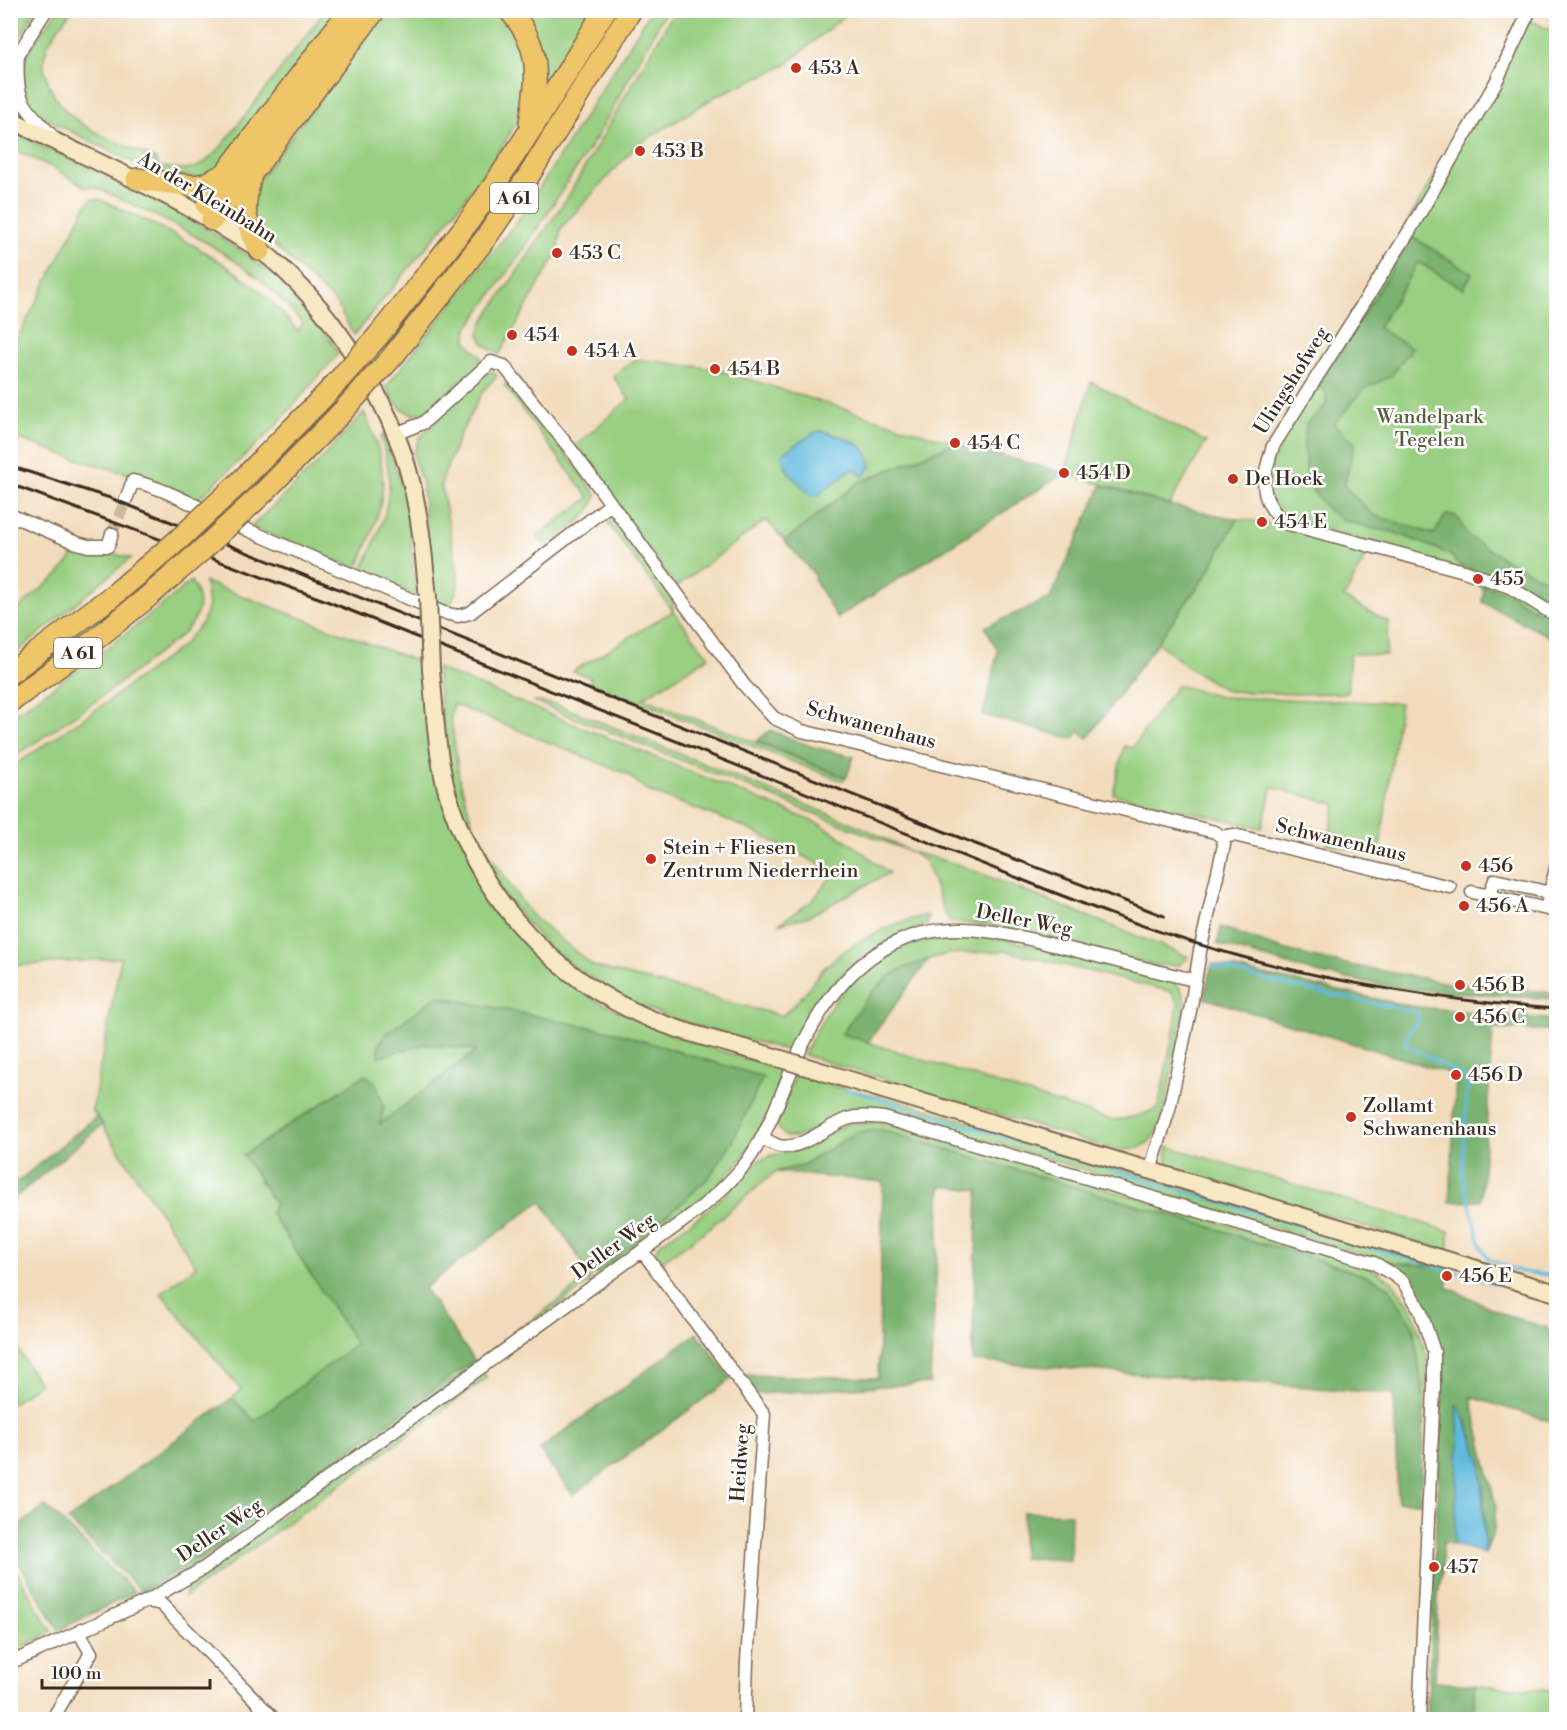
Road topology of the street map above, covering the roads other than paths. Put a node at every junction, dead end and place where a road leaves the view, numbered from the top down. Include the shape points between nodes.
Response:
1 (46, 10) edge
2 (384, 10) edge
3 (509, 10) edge
4 (605, 10) edge
5 (631, 10) edge
6 (1530, 10) edge
7 (364, 16) edge
8 (18, 54) junction
9 (10, 68) edge
10 (10, 119) edge
11 (529, 133) junction
12 (57, 141) junction
13 (225, 174) junction
14 (251, 174) junction
15 (137, 179) junction
16 (206, 217) junction
17 (260, 250) junction
18 (395, 434) junction
19 (126, 499) tunnel mouth
20 (611, 504) junction
21 (10, 515) edge
22 (112, 534) tunnel mouth
23 (1557, 616) edge
24 (10, 673) edge
25 (10, 702) edge
26 (1222, 837) junction
27 (1557, 868) edge
28 (1450, 886) dead end
29 (1472, 891) dead end
30 (1550, 893) junction
31 (1489, 895) junction
32 (1551, 909) edge
33 (1194, 980) junction
34 (762, 1138) junction
35 (1150, 1171) junction
36 (642, 1251) junction
37 (1506, 1278) junction
38 (1557, 1284) edge
39 (1557, 1293) edge
40 (147, 1601) junction
41 (81, 1629) junction
42 (10, 1663) edge
43 (52, 1719) edge
44 (274, 1719) edge
45 (745, 1719) edge
46 (1419, 1719) edge

1 - 8 street
2 - 7 highway
3 - 11 highway via 524,29 536,63
4 - 11 highway, A 61
5 - 25 highway, A 61, bridge via 528,177 485,239 393,356 263,493 201,551 92,642
6 - 23 street, Ulingshofweg via 1496,82 1410,230 1273,446 1263,486 1266,500 1285,523 1473,574 1510,587
7 - 13 highway
7 - 14 highway
8 - 9 street
8 - 12 street, An der Kleinbahn via 19,95
10 - 12 main road, An der Kleinbahn
11 - 24 highway, A 61, bridge via 466,224 329,391 177,541
12 - 15 main road, An der Kleinbahn
13 - 15 highway via 194,186
13 - 16 highway
14 - 16 highway
14 - 17 highway via 245,216
15 - 16 main road, An der Kleinbahn
16 - 17 main road, An der Kleinbahn
17 - 18 main road, An der Kleinbahn via 320,307 381,403
18 - 20 street, Schwanenhaus via 423,423 491,362 504,366
18 - 35 main road, An der Kleinbahn, bridge via 411,480 421,530 438,740 447,792 478,867 526,934 579,980 631,1011
19 - 20 street via 133,481 162,489 356,577 458,616 470,613
20 - 26 street, Schwanenhaus via 744,685 774,718 802,731 1215,832
21 - 22 street via 88,546 108,546
26 - 28 street, Schwanenhaus via 1234,836
26 - 33 street via 1224,844
27 - 30 street
29 - 31 street
30 - 31 street via 1495,880
30 - 32 street
31 - 32 street
33 - 34 street, Deller Weg via 989,931 961,929 914,936 869,958 831,995 802,1047
33 - 35 street via 1169,1108
34 - 36 street, Deller Weg via 725,1187
34 - 46 street via 779,1146 790,1146 849,1118 884,1118 1374,1263 1404,1283 1420,1310 1434,1352
35 - 37 main road, An der Kleinbahn
36 - 40 street, Deller Weg via 223,1555
36 - 45 street, Heidweg via 764,1414
37 - 38 main road
37 - 39 main road
40 - 41 street, Deller Weg
40 - 44 street via 161,1604
41 - 42 street, Deller Weg
41 - 43 street via 91,1653

